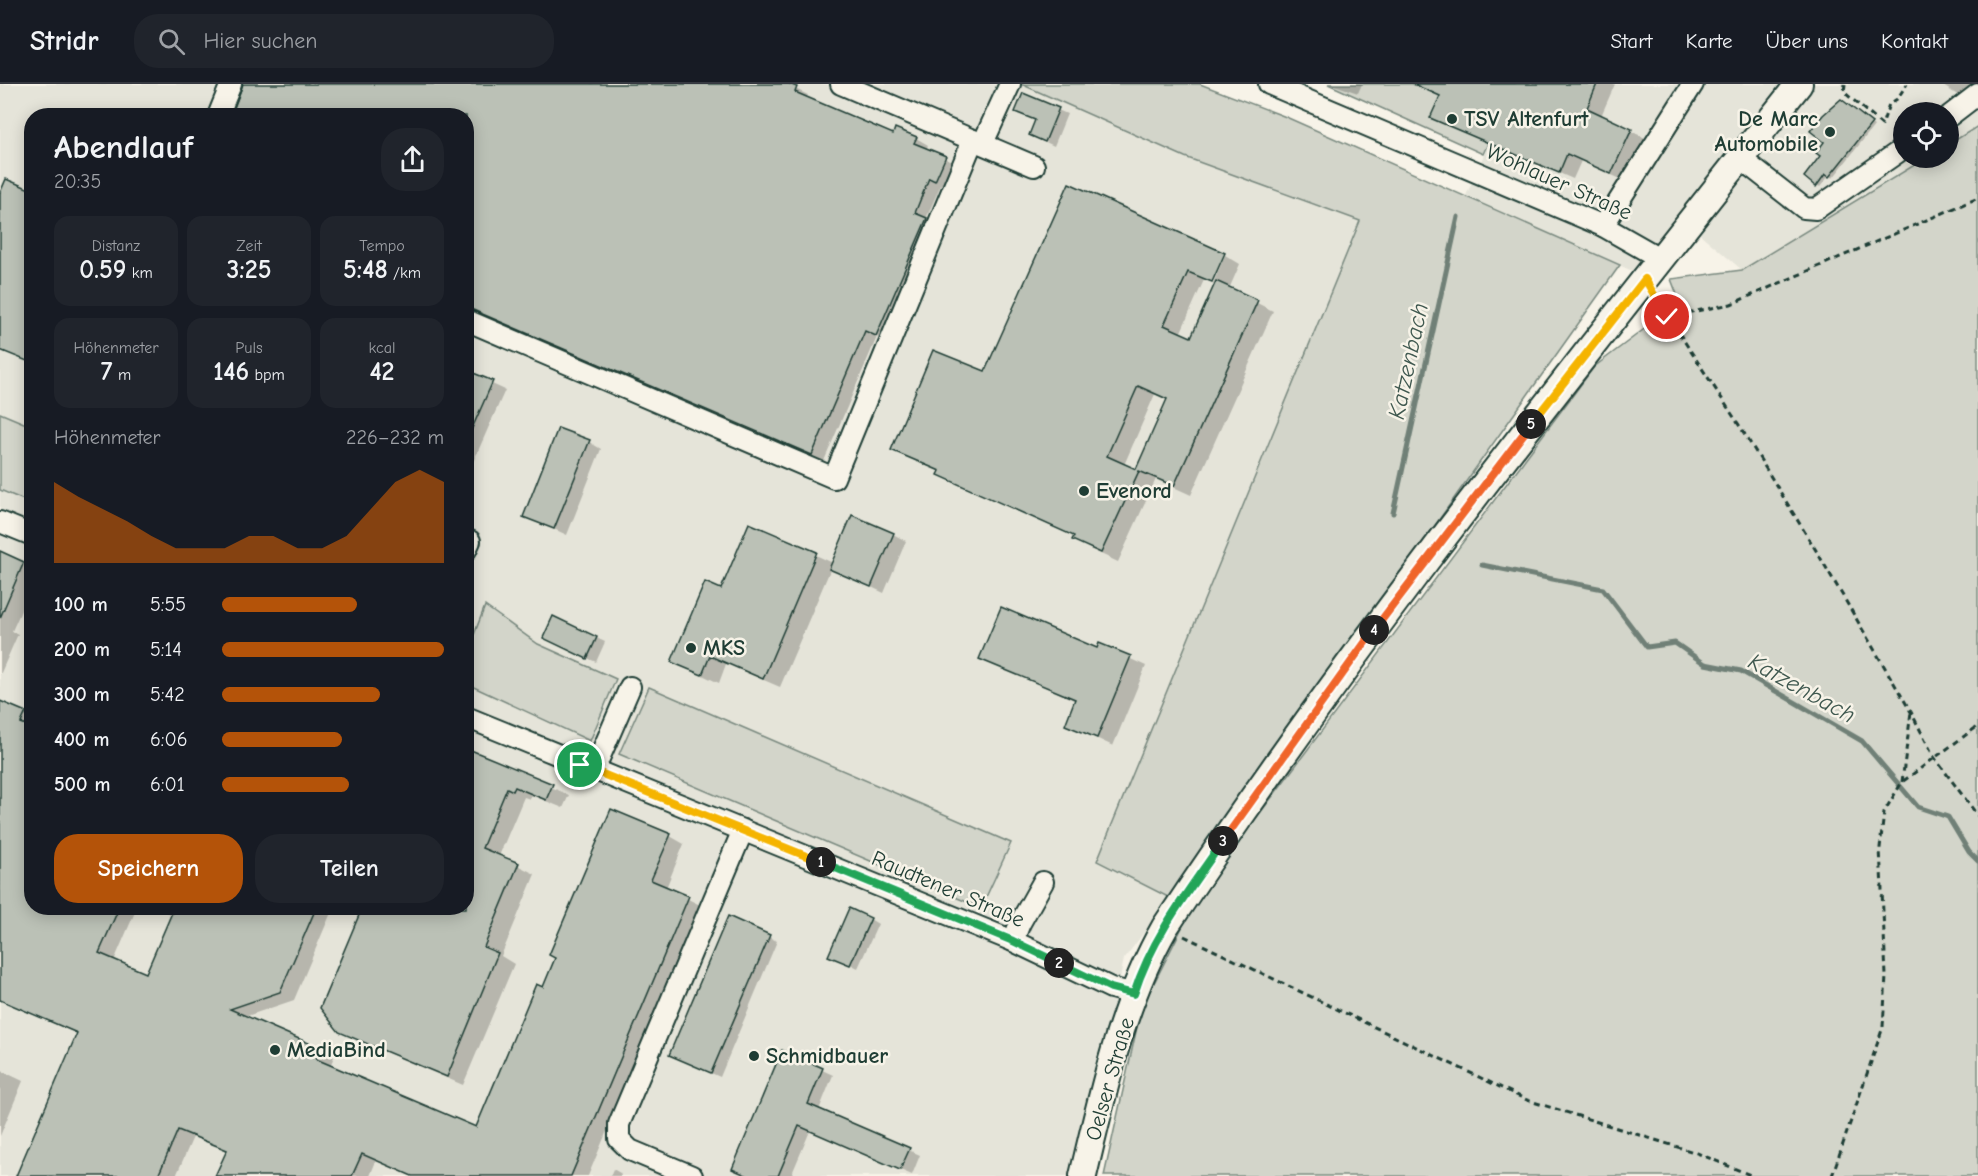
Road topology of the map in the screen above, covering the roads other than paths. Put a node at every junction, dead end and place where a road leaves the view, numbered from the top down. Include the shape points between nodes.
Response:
1 (231, 84) edge
2 (841, 84) edge
3 (1010, 84) edge
4 (1269, 84) edge
5 (1693, 84) edge
6 (1799, 84) edge
7 (1978, 94) edge
8 (221, 108) edge
9 (1959, 109) edge
10 (978, 142) junction
11 (1893, 156) edge
12 (1740, 158) junction
13 (1034, 166) dead end
14 (1603, 226) junction
15 (1661, 259) junction
16 (474, 323) edge
17 (0, 522) edge
18 (24, 532) edge
19 (630, 687) dead end
20 (474, 720) edge
21 (594, 770) junction
22 (743, 830) junction
23 (1044, 882) dead end
24 (1013, 941) junction
25 (1134, 994) junction
26 (692, 1176) edge
27 (1083, 1176) edge

1 - 8 street
2 - 10 street
3 - 10 street
4 - 14 street, Wohlauer Straße
5 - 14 street
6 - 12 main road, Oelser Straße
7 - 9 street
10 - 13 street
10 - 16 street via 834,478
11 - 12 street via 1816,209 1804,208
12 - 15 main road, Oelser Straße
14 - 15 street, Wohlauer Straße
15 - 25 main road, Oelser Straße via 1420,568 1307,723 1165,927 1150,952
17 - 18 street
19 - 21 street
20 - 21 street, Raudtener Straße
21 - 22 street, Raudtener Straße
22 - 24 street, Raudtener Straße
22 - 26 street via 619,1124 619,1139 630,1150
23 - 24 street
24 - 25 street, Raudtener Straße via 1111,988
25 - 27 main road, Oelser Straße

